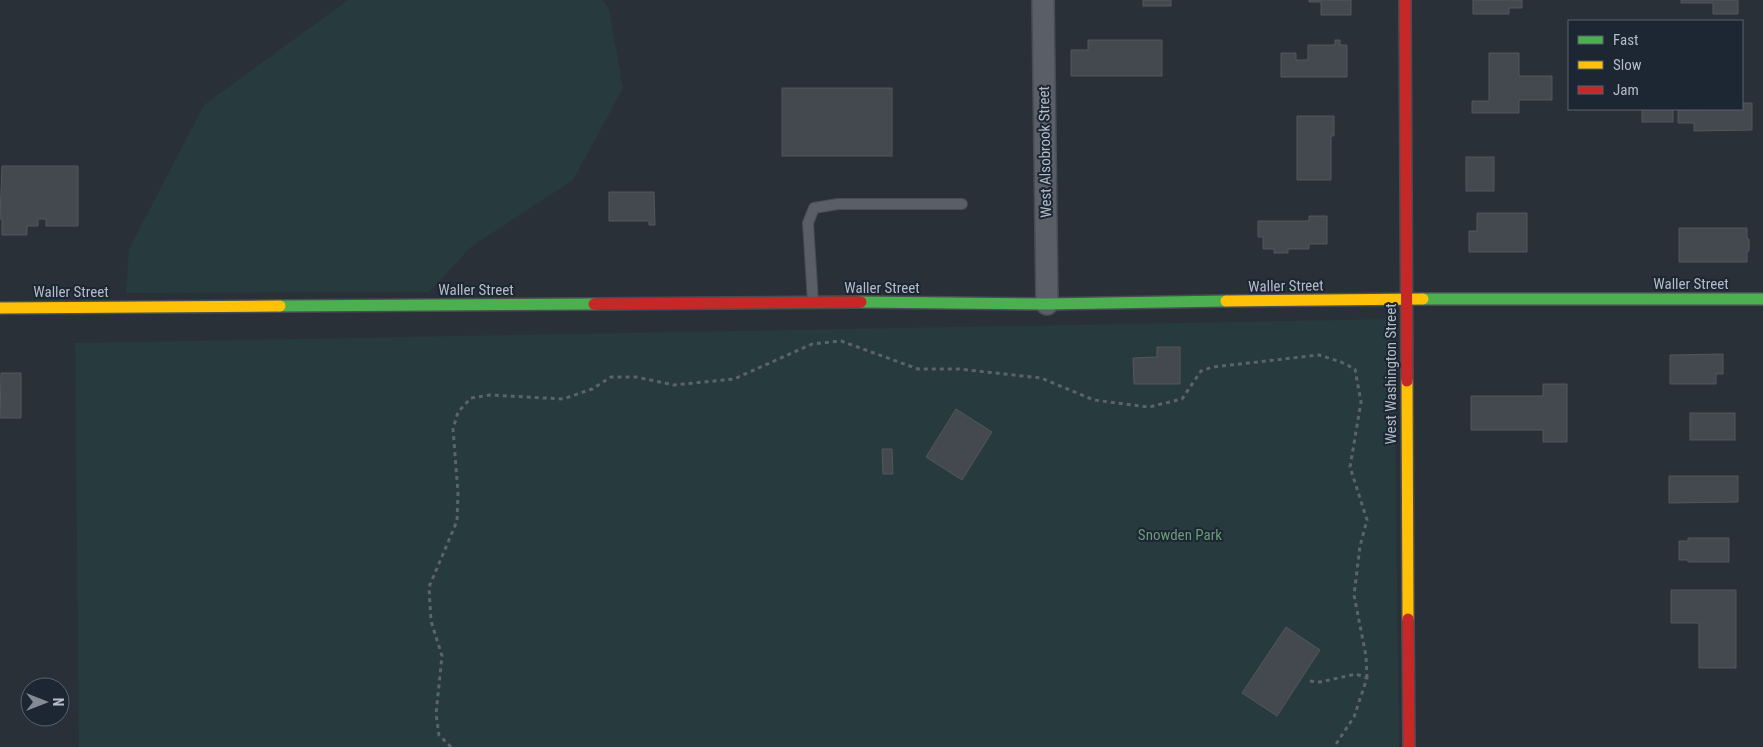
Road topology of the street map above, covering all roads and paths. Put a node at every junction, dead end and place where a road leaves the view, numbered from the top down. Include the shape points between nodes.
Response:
1 (1043, 0) edge
2 (1405, 0) edge
3 (962, 204) dead end
4 (1763, 298) edge
5 (1406, 299) junction
6 (813, 303) junction
7 (1047, 304) junction
8 (0, 308) edge
9 (1367, 678) junction
10 (1310, 681) dead end
11 (451, 747) edge
12 (1334, 747) edge
13 (1409, 747) edge

1 - 7 street, West Alsobrook Street
2 - 5 street, West Washington Street
3 - 6 lane via 838,204 814,208 808,223
4 - 5 street, Waller Street
5 - 7 street, Waller Street
5 - 13 street, West Washington Street
6 - 7 street, Waller Street
6 - 8 street, Waller Street
9 - 10 path via 1356,674
9 - 11 path via 1354,595 1367,520 1350,467 1361,402 1355,369 1319,355 1213,367 1200,371 1182,399 1149,407 1094,400 1041,378 959,369 918,369 841,341 812,344 734,379 674,385 636,377 611,377 592,389 563,399 490,395 471,398 458,412 452,429 457,520 429,587 431,621 442,656 436,714 438,735
9 - 12 path via 1354,718

